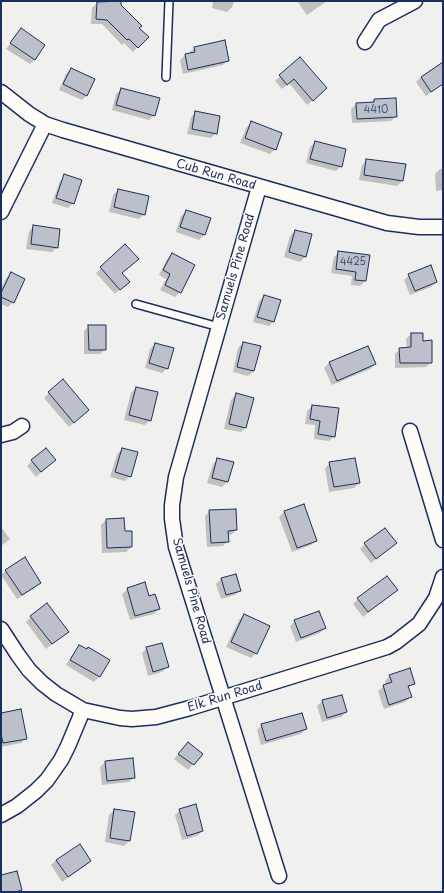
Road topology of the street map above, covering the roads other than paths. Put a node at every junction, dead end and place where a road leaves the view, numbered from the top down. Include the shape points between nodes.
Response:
1 (168, 1) edge
2 (415, 1) edge
3 (365, 42) dead end
4 (166, 77) dead end
5 (1, 92) edge
6 (45, 124) junction
7 (258, 187) junction
8 (1, 212) edge
9 (443, 227) edge
10 (136, 304) dead end
11 (219, 328) junction
12 (22, 426) dead end
13 (410, 431) dead end
14 (1, 435) edge
15 (443, 540) edge
16 (443, 577) edge
17 (1, 629) edge
18 (224, 698) junction
19 (83, 710) junction
20 (1, 815) edge
21 (279, 876) dead end

1 - 4 lane
2 - 3 street via 379,20
5 - 6 street, Cub Run Road
6 - 7 street, Cub Run Road
6 - 8 street
7 - 9 street, Cub Run Road via 387,223
7 - 11 street, Samuels Pine Road
10 - 11 lane
11 - 18 street, Samuels Pine Road via 176,477 172,519 176,547
12 - 14 street
13 - 15 street
16 - 18 street, Elk Run Road via 436,598 419,624 387,647
17 - 19 street, Elk Run Road via 22,660 42,683
18 - 19 street, Elk Run Road via 144,719 120,718
18 - 21 street, Samuels Pine Road
19 - 20 street via 61,760 47,780 17,806

